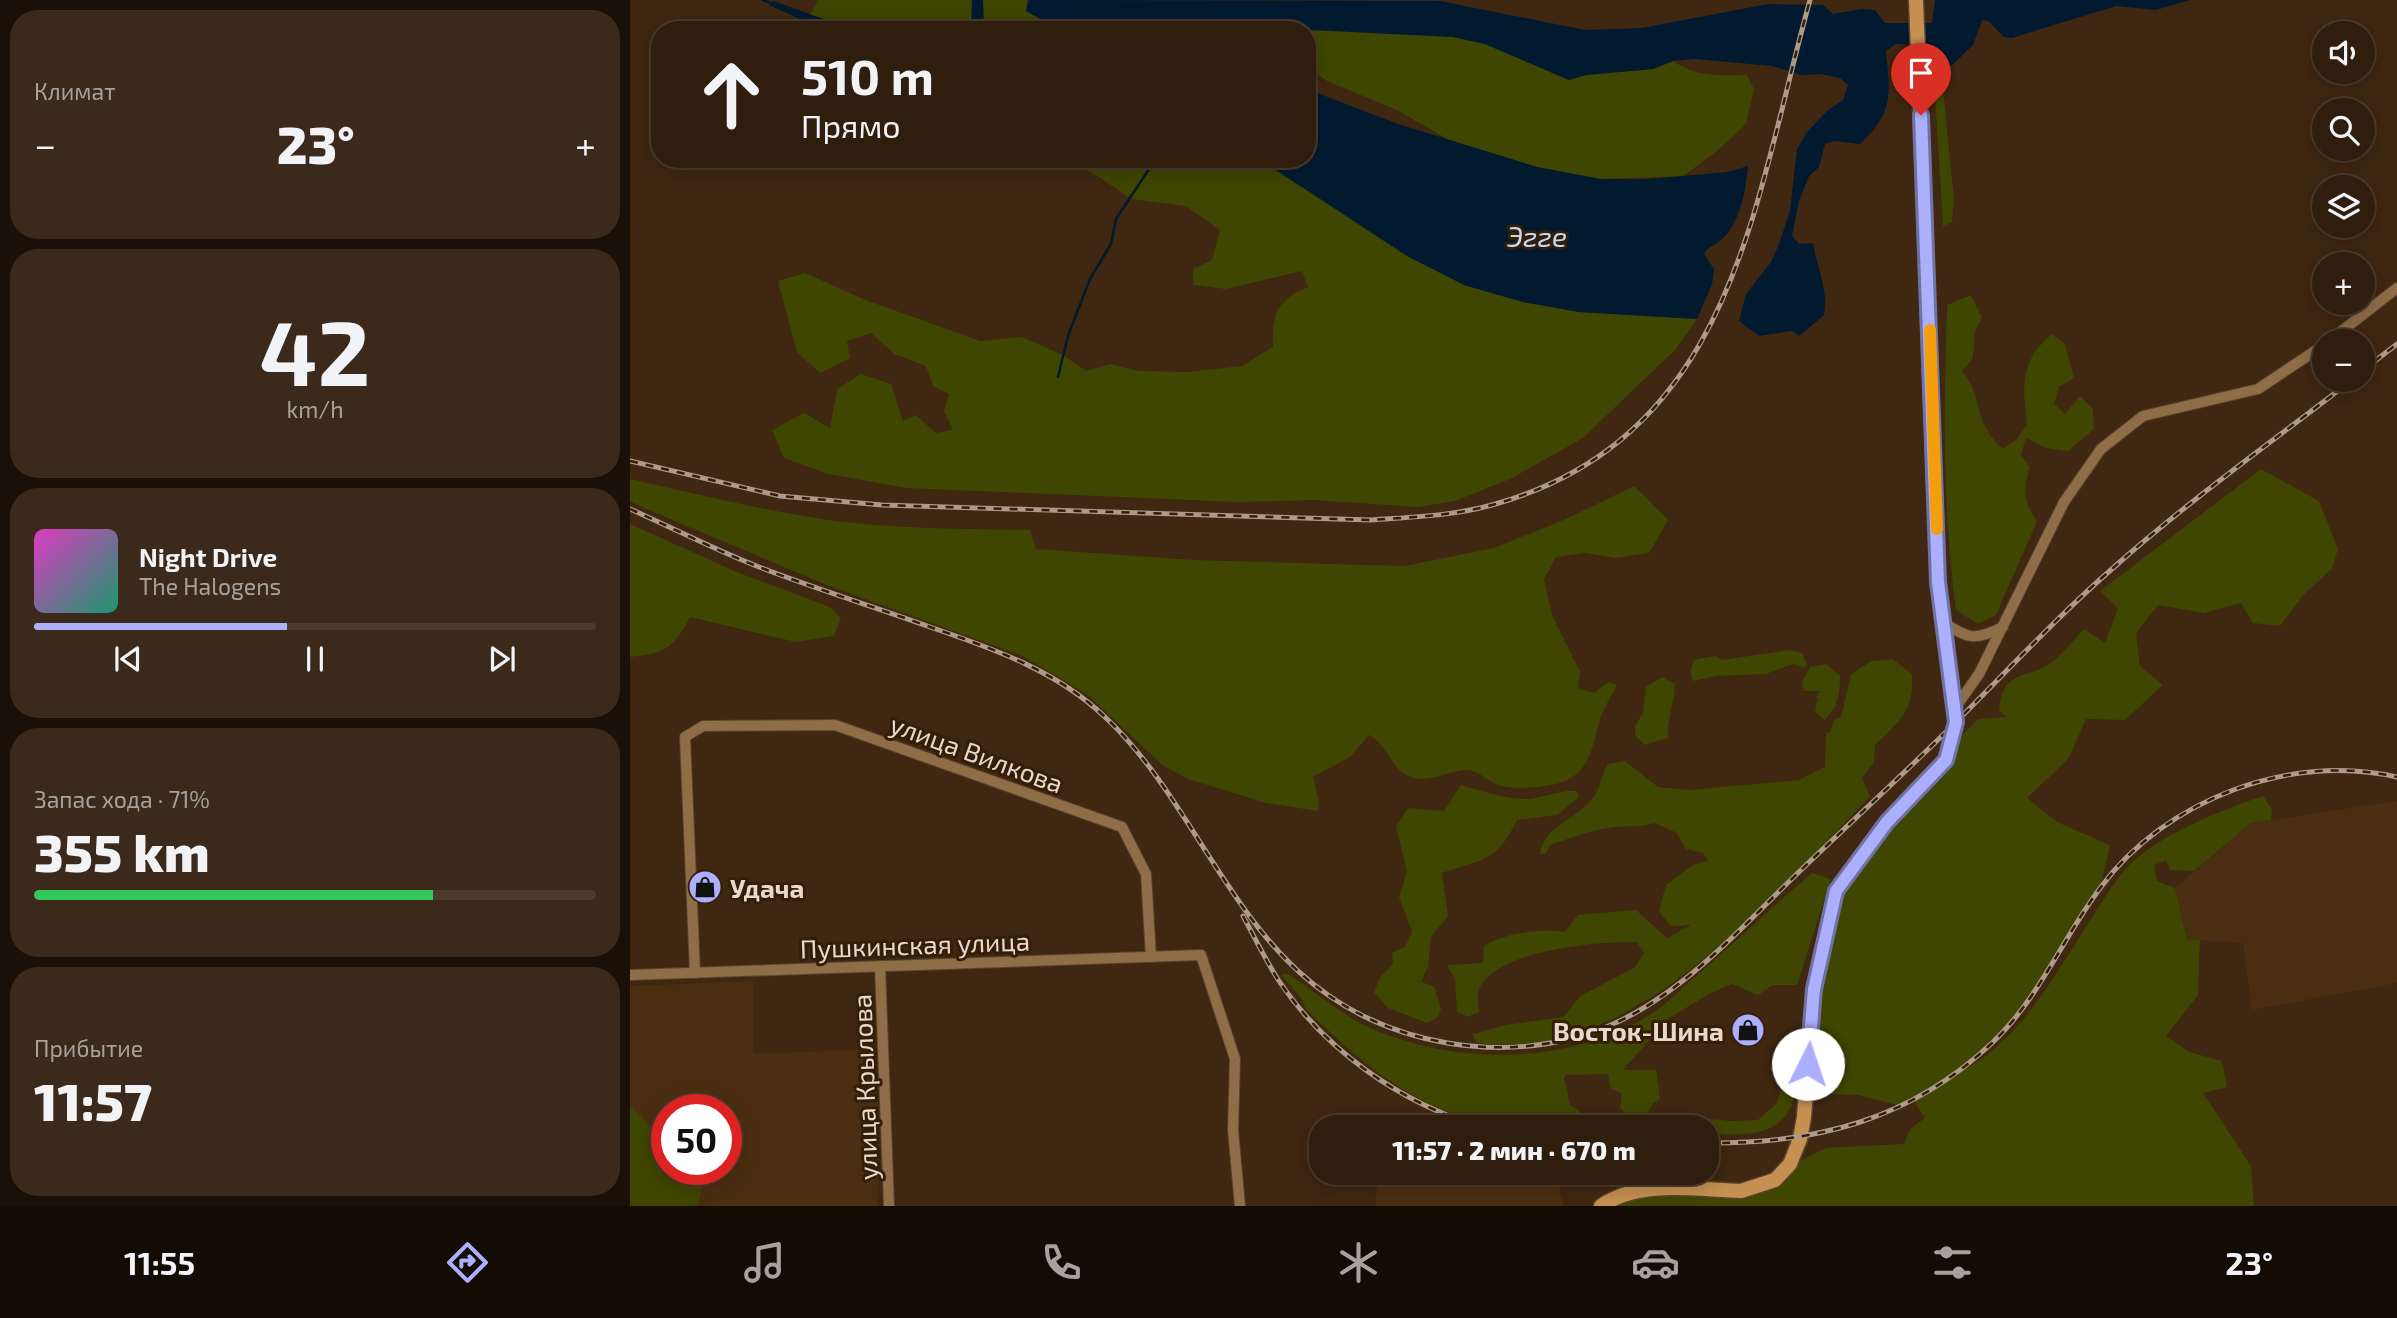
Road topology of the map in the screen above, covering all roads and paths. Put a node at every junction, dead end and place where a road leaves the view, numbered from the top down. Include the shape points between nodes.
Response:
1 (1916, 0) edge
2 (2397, 288) edge
3 (2344, 329) edge
4 (2312, 353) edge
5 (1943, 622) junction
6 (2003, 626) junction
7 (1955, 708) junction
8 (1151, 957) junction
9 (880, 966) junction
10 (695, 973) junction
11 (630, 975) edge
12 (889, 1206) edge
13 (1240, 1206) edge
14 (1601, 1206) edge

1 - 5 main road
2 - 3 street
4 - 6 street via 2258,389 2143,416 2101,449 2064,502
5 - 6 street via 1962,635 1982,638
5 - 7 main road
6 - 7 street via 1979,674
7 - 14 main road via 1946,760 1887,822 1836,891 1814,989 1804,1117 1790,1164 1775,1180 1757,1188 1634,1190
8 - 9 street, Пушкинская улица
8 - 10 street, улица Вилкова via 1146,874 1122,827 835,725 703,726 685,737
8 - 13 street, Пушкинская улица via 1201,955 1235,1059 1233,1130
9 - 10 street, Пушкинская улица
9 - 12 street, улица Крылова
10 - 11 street, Пушкинская улица

